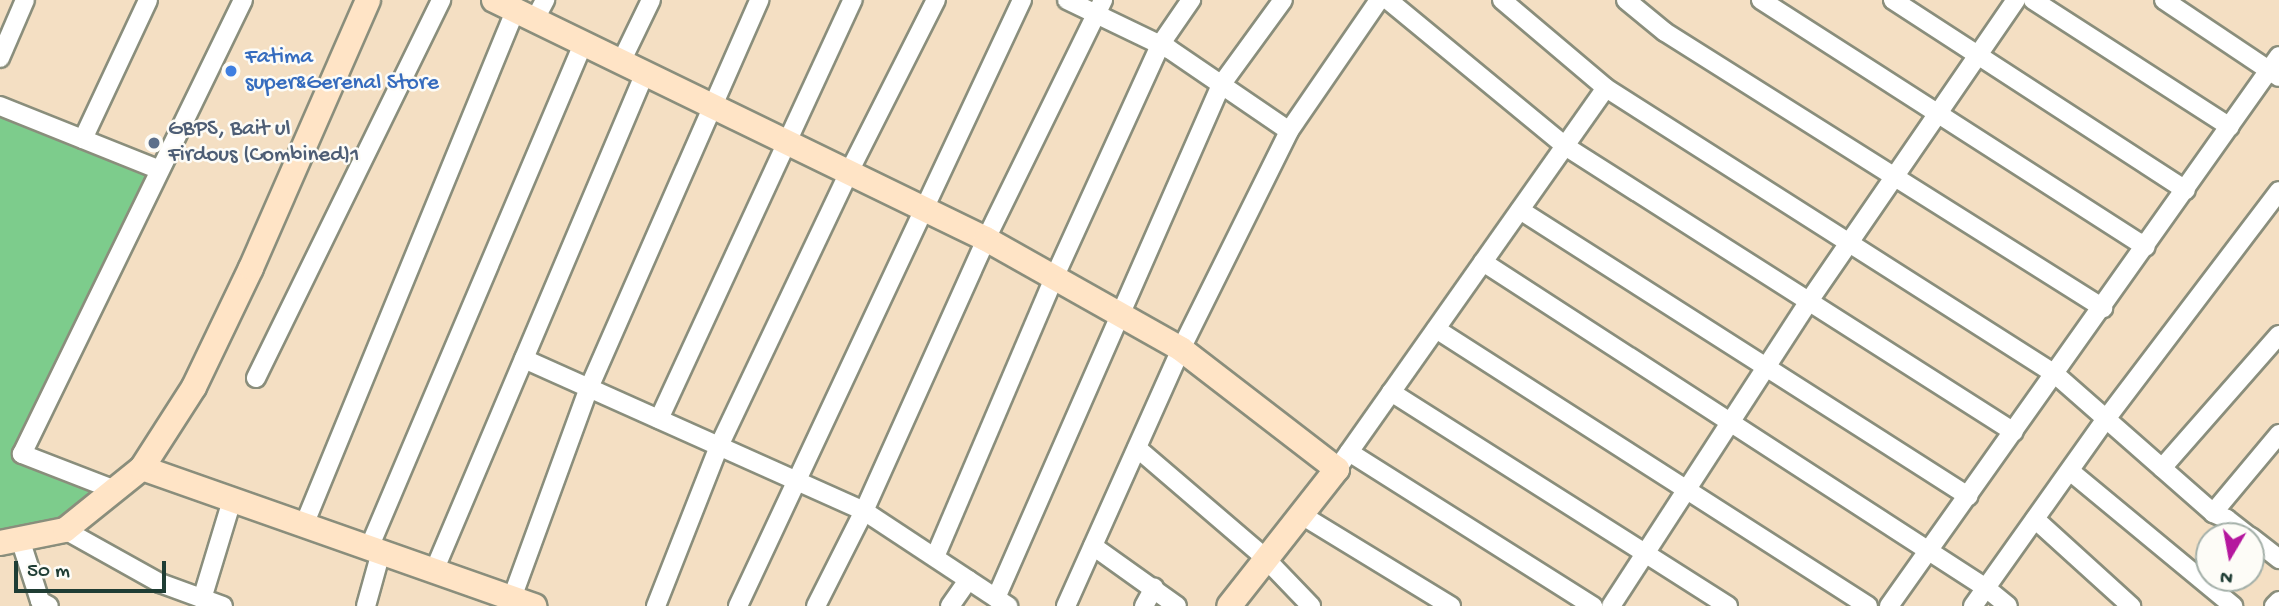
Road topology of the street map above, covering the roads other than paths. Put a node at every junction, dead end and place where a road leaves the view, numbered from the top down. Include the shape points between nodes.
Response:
1 (25, 0) edge
2 (148, 0) edge
3 (243, 0) edge
4 (368, 0) edge
5 (441, 0) edge
6 (651, 0) edge
7 (759, 0) edge
8 (853, 0) edge
9 (936, 0) edge
10 (1022, 0) edge
11 (1067, 0) edge
12 (1191, 0) edge
13 (1283, 0) edge
14 (1379, 0) edge
15 (1388, 0) edge
16 (1502, 0) edge
17 (1626, 0) edge
18 (1761, 0) edge
19 (1893, 0) edge
20 (2016, 0) edge
21 (2033, 0) edge
22 (2164, 0) edge
23 (1099, 7) edge
24 (522, 8) edge
25 (583, 44) junction
26 (1160, 44) junction
27 (1978, 55) junction
28 (0, 58) edge
29 (621, 62) junction
30 (2276, 67) edge
31 (645, 74) junction
32 (1222, 85) junction
33 (1606, 88) junction
34 (0, 106) edge
35 (715, 106) junction
36 (1937, 115) junction
37 (2230, 127) junction
38 (1289, 131) junction
39 (83, 139) junction
40 (787, 142) junction
41 (1565, 146) junction
42 (160, 170) junction
43 (849, 172) junction
44 (1894, 179) junction
45 (2186, 190) junction
46 (2279, 191) edge
47 (925, 209) junction
48 (1520, 210) junction
49 (986, 239) junction
50 (1850, 243) junction
51 (2146, 247) junction
52 (1483, 262) junction
53 (1054, 278) junction
54 (1810, 302) junction
55 (2103, 308) junction
56 (1120, 315) junction
57 (1436, 329) junction
58 (2279, 335) edge
59 (1181, 349) junction
60 (524, 359) junction
61 (1766, 367) junction
62 (2055, 374) junction
63 (256, 378) dead end
64 (589, 388) junction
65 (1391, 392) junction
66 (659, 419) junction
67 (2106, 419) junction
68 (1730, 423) junction
69 (2014, 432) junction
70 (719, 446) junction
71 (2275, 447) edge
72 (1137, 448) junction
73 (1343, 460) junction
74 (142, 468) junction
75 (2162, 468) junction
76 (2070, 471) junction
77 (795, 479) junction
78 (114, 490) junction
79 (1686, 490) junction
80 (1968, 496) junction
81 (232, 500) junction
82 (864, 511) junction
83 (2213, 513) junction
84 (1300, 514) junction
85 (2035, 519) junction
86 (2231, 522) edge
87 (304, 525) junction
88 (65, 530) junction
89 (10, 541) edge
90 (1093, 546) junction
91 (2265, 548) edge
92 (375, 550) junction
93 (1928, 551) junction
94 (1645, 554) junction
95 (935, 557) junction
96 (1265, 557) junction
97 (2279, 559) edge
98 (434, 571) junction
99 (968, 580) junction
100 (1986, 588) junction
101 (1154, 589) junction
102 (202, 598) junction
103 (2279, 601) edge
104 (523, 602) edge
105 (1002, 602) edge
106 (42, 604) edge
107 (223, 606) edge
108 (366, 606) edge
109 (656, 606) edge
110 (738, 606) edge
111 (816, 606) edge
112 (950, 606) edge
113 (1066, 606) edge
114 (1144, 606) edge
115 (1177, 606) edge
116 (1229, 606) edge
117 (1311, 606) edge
118 (1451, 606) edge
119 (1593, 606) edge
120 (1611, 606) edge
121 (1728, 606) edge
122 (1868, 606) edge
123 (1889, 606) edge
124 (1973, 606) edge
125 (2008, 606) edge
126 (2131, 606) edge
127 (2233, 606) edge
128 (2274, 606) edge

1 - 28 street
2 - 39 street
3 - 42 street
4 - 74 street via 194,387
5 - 63 street
6 - 29 street
7 - 35 street
8 - 40 street
9 - 43 street
10 - 47 street
11 - 23 street
12 - 26 street
13 - 32 street
14 - 38 street
15 - 41 street
16 - 33 street
17 - 44 street via 1665,32
18 - 36 street
19 - 27 street
20 - 27 street
21 - 37 street
22 - 30 street
23 - 26 street
23 - 49 street
24 - 25 street
24 - 87 street
25 - 29 street
25 - 92 street
26 - 32 street
26 - 53 street
27 - 36 street
27 - 45 street
29 - 31 street
30 - 37 street
31 - 35 street
31 - 60 street
32 - 38 street
32 - 56 street
33 - 41 street
33 - 50 street
34 - 39 street
35 - 40 street
35 - 64 street
36 - 44 street
36 - 51 street
37 - 45 street
38 - 59 street
39 - 42 street
40 - 43 street
40 - 66 street
41 - 48 street
41 - 54 street
42 - 78 street via 22,454
43 - 47 street
43 - 70 street
44 - 50 street
44 - 55 street
45 - 51 street
46 - 67 street
47 - 49 street
47 - 77 street
48 - 52 street
48 - 61 street
49 - 53 street
49 - 82 street
50 - 54 street
50 - 62 street
51 - 55 street
52 - 57 street
52 - 68 street
53 - 56 street
53 - 95 street
54 - 61 street
54 - 69 street
55 - 62 street
56 - 59 street
56 - 105 street
57 - 65 street
57 - 79 street
58 - 75 street
59 - 72 street
59 - 73 street
60 - 64 street
60 - 98 street
61 - 68 street
61 - 80 street
62 - 67 street
62 - 69 street
64 - 66 street
64 - 104 street
65 - 73 street
65 - 94 street
66 - 70 street
67 - 75 street
67 - 76 street
68 - 79 street
68 - 93 street
69 - 80 street
70 - 77 street
70 - 109 street
71 - 83 street
72 - 90 street
72 - 96 street
73 - 84 street
73 - 119 street
74 - 78 street
74 - 81 street
75 - 83 street
76 - 85 street
76 - 127 street
77 - 82 street
77 - 110 street
78 - 88 street
79 - 94 street
79 - 122 street
80 - 93 street
81 - 87 street
81 - 102 street
82 - 95 street
82 - 111 street
83 - 86 street
84 - 96 street
84 - 118 street
85 - 100 street
85 - 126 street
87 - 92 street
88 - 89 street
88 - 102 street via 160,583
89 - 106 street
90 - 101 street
90 - 113 street
91 - 97 street
92 - 98 street
92 - 108 street
93 - 100 street
93 - 123 street
94 - 120 street
94 - 121 street
95 - 99 street
96 - 116 street
96 - 117 street
98 - 104 street
99 - 105 street
99 - 112 street
100 - 124 street
100 - 125 street
101 - 114 street
101 - 115 street
102 - 107 street
103 - 128 street

